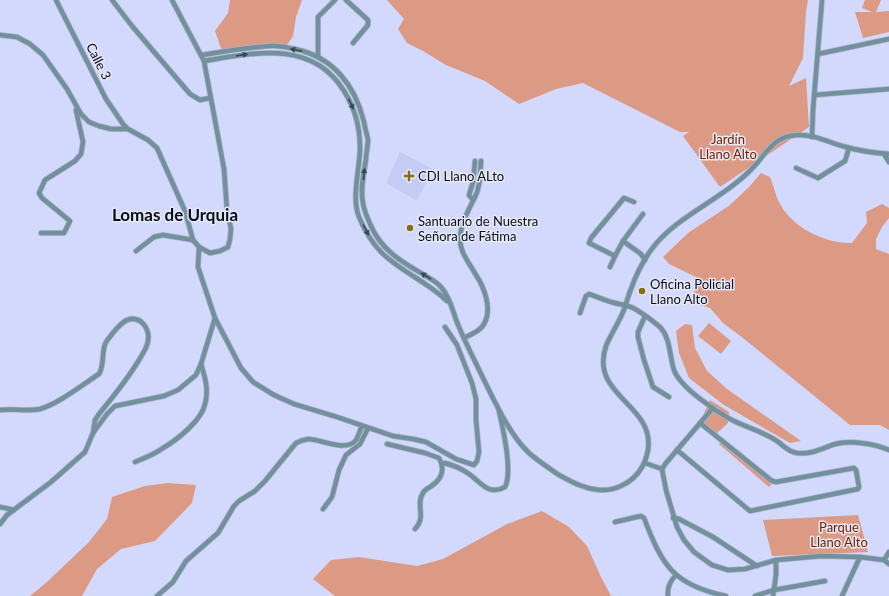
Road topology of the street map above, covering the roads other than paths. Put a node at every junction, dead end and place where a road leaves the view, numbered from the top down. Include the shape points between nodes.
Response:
1 (56, 0) edge
2 (112, 0) edge
3 (172, 0) edge
4 (335, 0) edge
5 (346, 0) edge
6 (822, 0) edge
7 (0, 35) edge
8 (889, 39) edge
9 (353, 43) dead end
10 (818, 54) junction
11 (202, 55) junction
12 (318, 56) junction
13 (204, 61) junction
14 (344, 79) junction
15 (339, 83) junction
16 (889, 89) edge
17 (814, 95) junction
18 (210, 98) junction
19 (74, 102) junction
20 (128, 129) junction
21 (812, 137) junction
22 (849, 148) junction
23 (886, 154) edge
24 (475, 161) dead end
25 (481, 161) dead end
26 (889, 162) edge
27 (796, 168) dead end
28 (473, 182) junction
29 (480, 183) junction
30 (473, 200) junction
31 (634, 202) dead end
32 (643, 214) dead end
33 (42, 234) dead end
34 (193, 240) junction
35 (622, 241) junction
36 (199, 247) junction
37 (136, 251) dead end
38 (615, 256) junction
39 (645, 260) junction
40 (610, 267) dead end
41 (451, 305) junction
42 (626, 306) junction
43 (580, 313) dead end
44 (645, 316) junction
45 (215, 318) junction
46 (445, 327) dead end
47 (464, 338) junction
48 (201, 364) junction
49 (669, 397) dead end
50 (498, 407) junction
51 (713, 408) junction
52 (0, 410) edge
53 (700, 423) junction
54 (362, 426) junction
55 (368, 428) junction
56 (93, 433) junction
57 (387, 444) dead end
58 (677, 450) junction
59 (889, 450) edge
60 (135, 462) dead end
61 (645, 463) junction
62 (443, 464) junction
63 (662, 469) junction
64 (0, 508) edge
65 (323, 509) dead end
66 (14, 510) junction
67 (673, 518) junction
68 (615, 522) dead end
69 (0, 524) edge
70 (415, 529) dead end
71 (889, 552) edge
72 (860, 557) junction
73 (776, 560) junction
74 (884, 560) junction
75 (889, 564) edge
76 (757, 566) junction
77 (676, 575) junction
78 (825, 581) dead end
79 (774, 590) junction
80 (157, 596) edge
81 (668, 596) edge
82 (726, 596) edge
83 (755, 596) edge
84 (773, 596) edge
85 (842, 596) edge

1 - 20 street, Calle 3 via 106,99
2 - 18 street via 190,94 200,100
3 - 11 street
4 - 12 street via 318,17
5 - 9 street via 368,20 368,25
6 - 10 street
7 - 19 street via 16,37 43,55 64,83
8 - 10 street
10 - 17 street
12 -> 11 street via 276,46
11 - 13 street
12 - 14 street via 333,66
13 -> 15 street via 247,54 275,53 318,63
13 - 18 street
14 - 15 street
41 -> 14 street via 442,288 385,248 373,230 362,200 368,141 359,104
15 -> 41 street via 350,100 358,120 360,147 356,200 362,222 381,252 437,291
16 - 17 street
17 - 21 street
18 - 36 street via 224,169 231,229 228,247 210,253
19 - 20 street via 89,122 111,129
19 - 33 street via 83,142 81,154 75,161 45,180 39,193 70,221 64,233
20 - 34 street via 157,148 186,211
21 - 22 street
21 - 39 street via 796,135 770,146 737,182 663,236
22 - 23 street
22 - 27 street via 845,161 818,178
23 - 26 street
24 - 28 street
25 - 29 street
28 - 29 street
28 - 30 street via 469,195
29 - 30 street
30 - 47 street via 464,221 460,241 466,259 485,293 488,314 481,328
31 - 38 street via 624,198 589,241
32 - 35 street
34 - 36 street
34 - 37 street via 163,235 154,237
35 - 38 street
35 - 39 street via 641,254
36 - 45 street via 198,267
38 - 40 street
39 - 42 street
41 - 47 street
42 - 43 street via 587,294
42 - 44 street
42 - 61 street via 607,343 604,365 611,386 641,418 646,429 649,442
44 - 49 street via 638,332 644,360 653,387
44 - 51 street via 666,335 677,378
45 - 48 street
45 - 54 street via 241,368 253,382 294,404
46 - 55 street via 457,345 476,399 479,452 476,463 472,465 456,459 426,442
47 - 50 street
48 - 56 street via 196,375 178,390 164,396 115,406
48 - 60 street via 207,386 205,404 199,416 163,449
50 - 61 street via 528,452 575,484 601,490 614,489 636,476
50 - 62 street via 508,458 505,487 488,489 465,471 451,464
51 - 53 street
51 - 59 street via 796,453 818,450 837,443 870,444
52 - 56 street via 31,410 51,405 99,374 105,344 116,329 127,320 141,322 149,334 145,351 126,382 99,414
53 - 58 street
53 - 58 street via 772,481 851,468 856,470 858,489 750,511
54 - 55 street
54 - 80 street via 351,444 339,445 309,439 296,443 265,481 234,506 218,533 186,561 173,582
55 - 65 street via 360,444 346,455 338,470 332,497
56 - 66 street via 85,452
57 - 62 street via 439,458
58 - 63 street
61 - 63 street
62 - 70 street via 439,480 422,495 421,520
63 - 67 street
64 - 66 street
66 - 69 street
67 - 76 street via 712,537
67 - 76 street via 684,540 694,552 712,565 728,570
68 - 77 street via 642,516 660,556
71 - 74 street
72 - 73 street via 821,556
72 - 74 street
72 - 85 street
73 - 76 street
73 - 79 street
74 - 75 street
77 - 81 street via 670,581
77 - 82 street via 691,585
78 - 79 street
79 - 83 street
79 - 84 street

